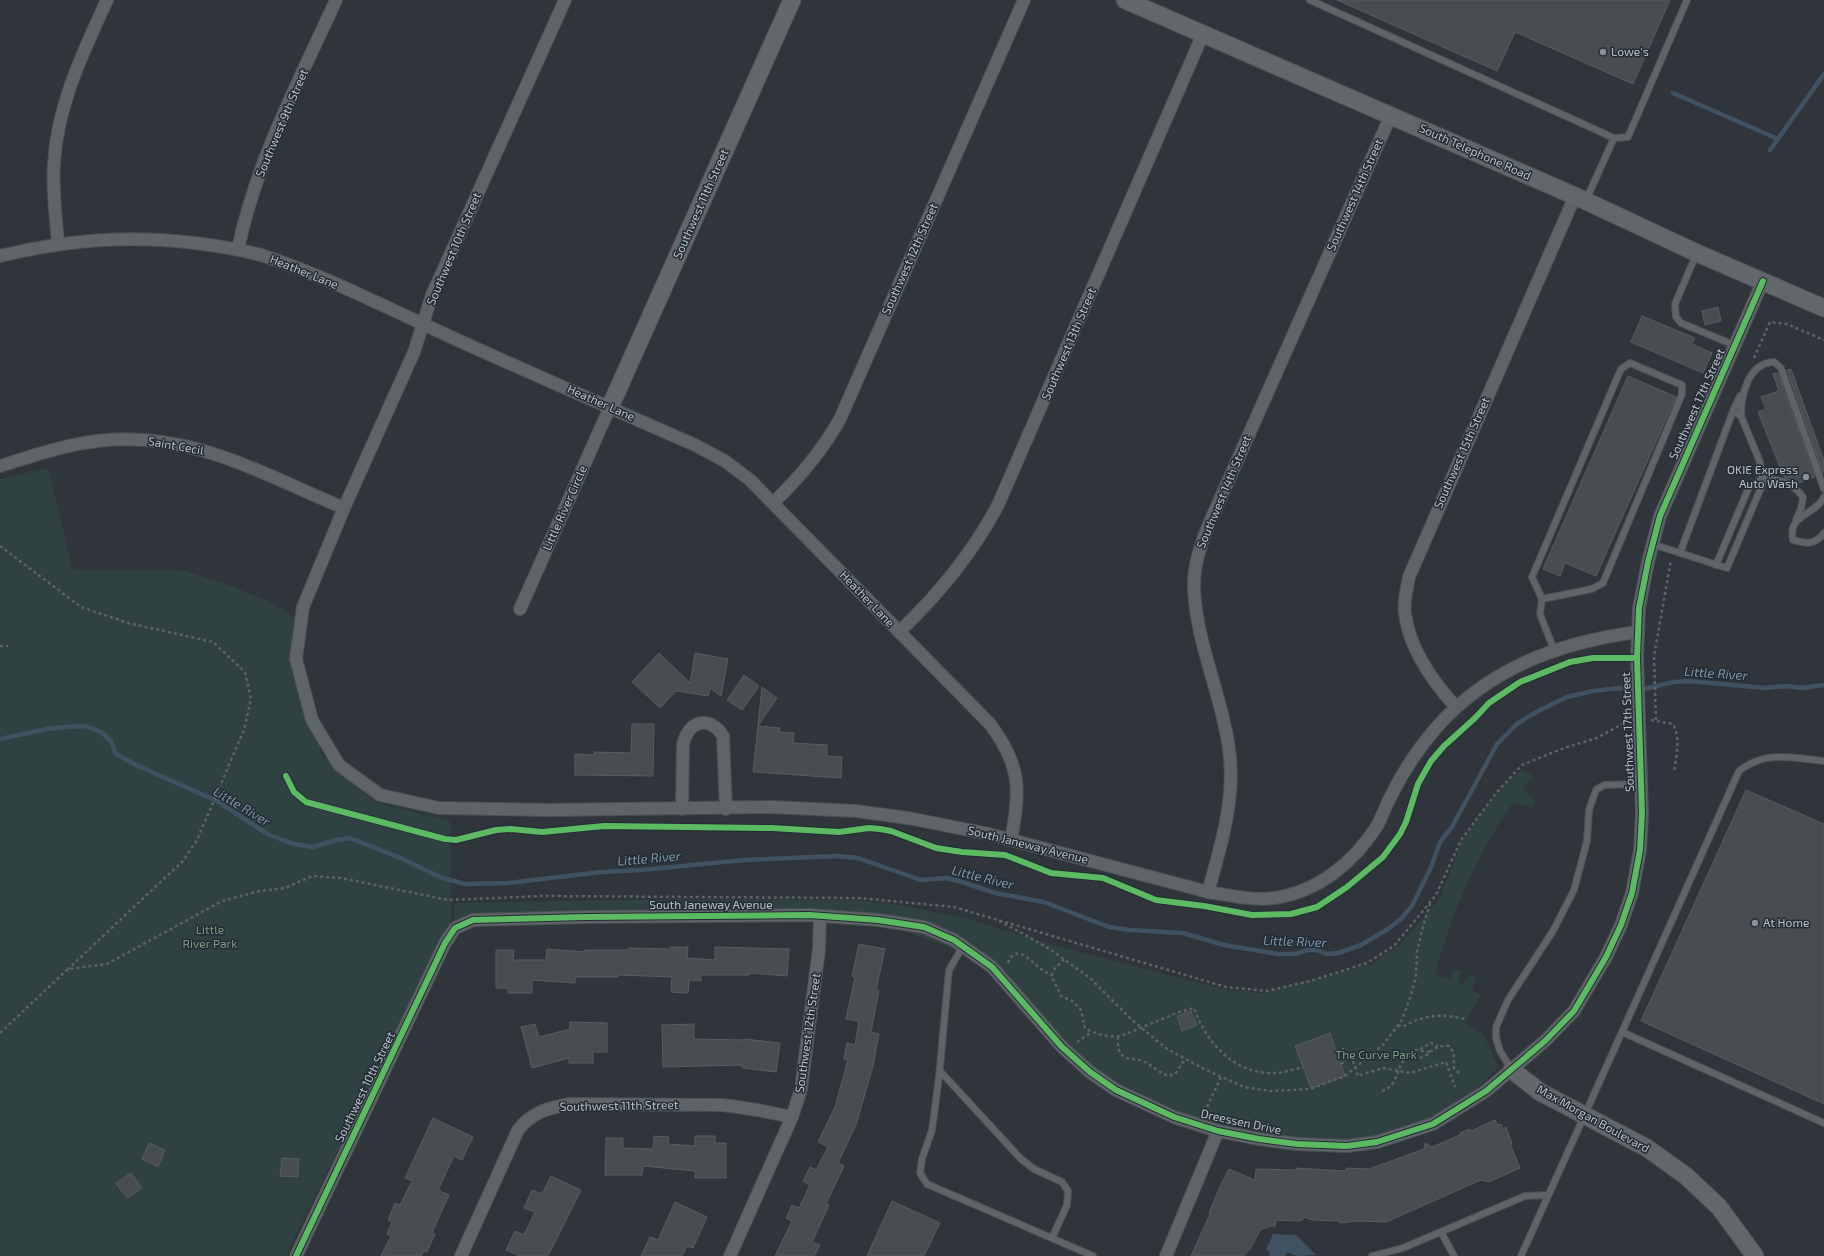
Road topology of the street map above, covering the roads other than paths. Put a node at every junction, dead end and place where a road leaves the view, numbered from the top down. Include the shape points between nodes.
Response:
1 (107, 0) edge
2 (336, 0) edge
3 (565, 0) edge
4 (792, 0) edge
5 (1024, 0) edge
6 (1125, 0) edge
7 (1310, 0) edge
8 (1687, 0) edge
9 (1203, 34) junction
10 (1391, 115) junction
11 (1614, 138) junction
12 (1580, 198) junction
13 (58, 243) junction
14 (238, 249) junction
15 (1697, 253) junction
16 (0, 256) edge
17 (1763, 281) junction
18 (1824, 308) edge
19 (423, 324) junction
20 (1734, 345) junction
21 (1744, 389) junction
22 (610, 407) junction
23 (1733, 411) junction
24 (1741, 416) junction
25 (0, 466) edge
26 (1761, 481) junction
27 (1824, 489) edge
28 (1824, 497) edge
29 (773, 503) junction
30 (344, 508) junction
31 (1795, 522) junction
32 (1824, 533) edge
33 (1652, 544) junction
34 (1680, 553) junction
35 (319, 565) joint
36 (1716, 565) junction
37 (1542, 599) junction
38 (520, 610) dead end
39 (899, 632) junction
40 (1638, 632) junction
41 (1554, 650) junction
42 (1456, 707) junction
43 (1824, 761) edge
44 (1641, 784) junction
45 (726, 808) junction
46 (682, 809) junction
47 (1011, 840) junction
48 (1208, 892) junction
49 (820, 916) junction
50 (455, 928) joint
51 (963, 946) junction
52 (1622, 1032) junction
53 (1512, 1070) junction
54 (940, 1071) junction
55 (1584, 1116) junction
56 (792, 1117) junction
57 (1824, 1123) edge
58 (1218, 1131) junction
59 (1548, 1195) junction
60 (1441, 1232) junction
61 (1052, 1238) junction
62 (296, 1256) edge
63 (461, 1256) edge
64 (730, 1256) edge
65 (1093, 1256) edge
66 (1166, 1256) edge
67 (1372, 1256) edge
68 (1454, 1256) edge
69 (1521, 1256) edge
70 (1755, 1256) edge

1 - 13 street via 69,86 60,115 53,165
2 - 14 street, Southwest 9th Street via 262,166 244,220
3 - 19 street, Southwest 10th Street via 432,295
4 - 22 street, Southwest 11th Street
5 - 29 street, Southwest 12th Street via 840,419 796,481
6 - 9 street, South Telephone Road
7 - 11 lane
8 - 11 lane via 1628,137
9 - 10 street, South Telephone Road
9 - 39 street, Southwest 13th Street via 998,505 969,554 944,587
10 - 12 street, South Telephone Road
10 - 48 street, Southwest 14th Street via 1212,515 1198,556 1194,587 1198,617 1230,749 1231,776 1225,828
11 - 12 lane
12 - 15 street, South Telephone Road
12 - 42 street, Southwest 15th Street via 1409,577 1404,613 1418,658
13 - 14 street, Heather Lane via 144,239
13 - 16 street, Heather Lane
14 - 19 street, Heather Lane via 302,270
15 - 17 street, South Telephone Road
15 - 20 lane via 1675,304 1676,317 1681,323
17 - 18 street, South Telephone Road
17 - 20 street, Southwest 17th Street
19 - 22 street, Heather Lane
19 - 30 street, Southwest 10th Street via 414,352
20 - 33 street, Southwest 17th Street via 1660,516
21 - 23 lane
21 - 24 lane
21 - 27 lane via 1756,369 1765,362 1774,362 1781,368
22 - 29 street, Heather Lane via 725,461 750,480
22 - 38 street, Little River Circle
23 - 24 lane
23 - 34 lane
24 - 26 lane via 1760,462
25 - 30 street, Saint Cecil via 82,444 126,439 155,441 186,445 229,458
26 - 31 lane via 1776,478 1797,489 1803,497
26 - 36 lane via 1749,487
26 - 36 lane via 1727,568
28 - 31 lane via 1814,509
29 - 39 street, Heather Lane
30 - 35 street, Southwest 10th Street
31 - 32 lane via 1791,532 1793,540 1808,544 1819,540
33 - 34 lane
33 - 40 street, Southwest 17th Street via 1639,608
34 - 36 lane
35 - 46 street, South Janeway Avenue via 303,607 296,659 312,720 339,765 380,795 439,808
37 - 37 lane via 1592,589 1603,583 1682,394 1682,385 1630,363 1621,369 1532,577
37 - 41 lane via 1540,614
39 - 47 street, Heather Lane via 990,724 1004,742 1011,758 1018,796
40 - 41 street, South Janeway Avenue via 1605,636
40 - 44 street, Southwest 17th Street
41 - 42 street, South Janeway Avenue via 1513,667
42 - 48 street, South Janeway Avenue via 1417,751 1377,825 1356,855 1345,865 1309,887 1273,898
43 - 52 lane via 1772,756 1750,762 1739,772
44 - 53 street, Southwest 17th Street via 1640,850 1632,893 1621,925 1606,957 1574,1011
44 - 53 lane via 1604,785 1596,790 1589,810 1587,842 1574,890 1553,931 1508,1000 1496,1028 1500,1051
45 - 46 street, South Janeway Avenue
45 - 46 street via 723,736 719,729 704,723 689,728 685,736
45 - 47 street, South Janeway Avenue via 856,810 908,818
47 - 48 street, South Janeway Avenue
49 - 50 street, South Janeway Avenue via 473,920
49 - 51 street, South Janeway Avenue via 878,920 924,927
49 - 56 street, Southwest 12th Street via 819,949 805,1071
50 - 62 street, Southwest 10th Street via 445,944
51 - 54 lane via 950,970
51 - 58 street, Dreessen Drive via 992,967 1062,1048 1090,1072 1116,1090 1174,1117
52 - 55 lane
52 - 57 lane
53 - 55 street, Max Morgan Boulevard via 1540,1092
53 - 58 street, Dreessen Drive via 1486,1091 1433,1124 1378,1142 1347,1146 1297,1144
54 - 61 lane via 1021,1159 1034,1169 1062,1182 1068,1190 1067,1204
54 - 61 lane via 932,1130 922,1158 920,1173 927,1184
55 - 59 lane
55 - 70 street, Max Morgan Boulevard via 1647,1148 1686,1176 1719,1207
56 - 63 street, Southwest 11th Street via 723,1105 570,1104 536,1113 518,1130
56 - 64 street, Southwest 12th Street
58 - 66 street
59 - 60 lane via 1525,1196
59 - 69 lane
60 - 67 lane via 1403,1248
60 - 68 lane
61 - 65 lane

